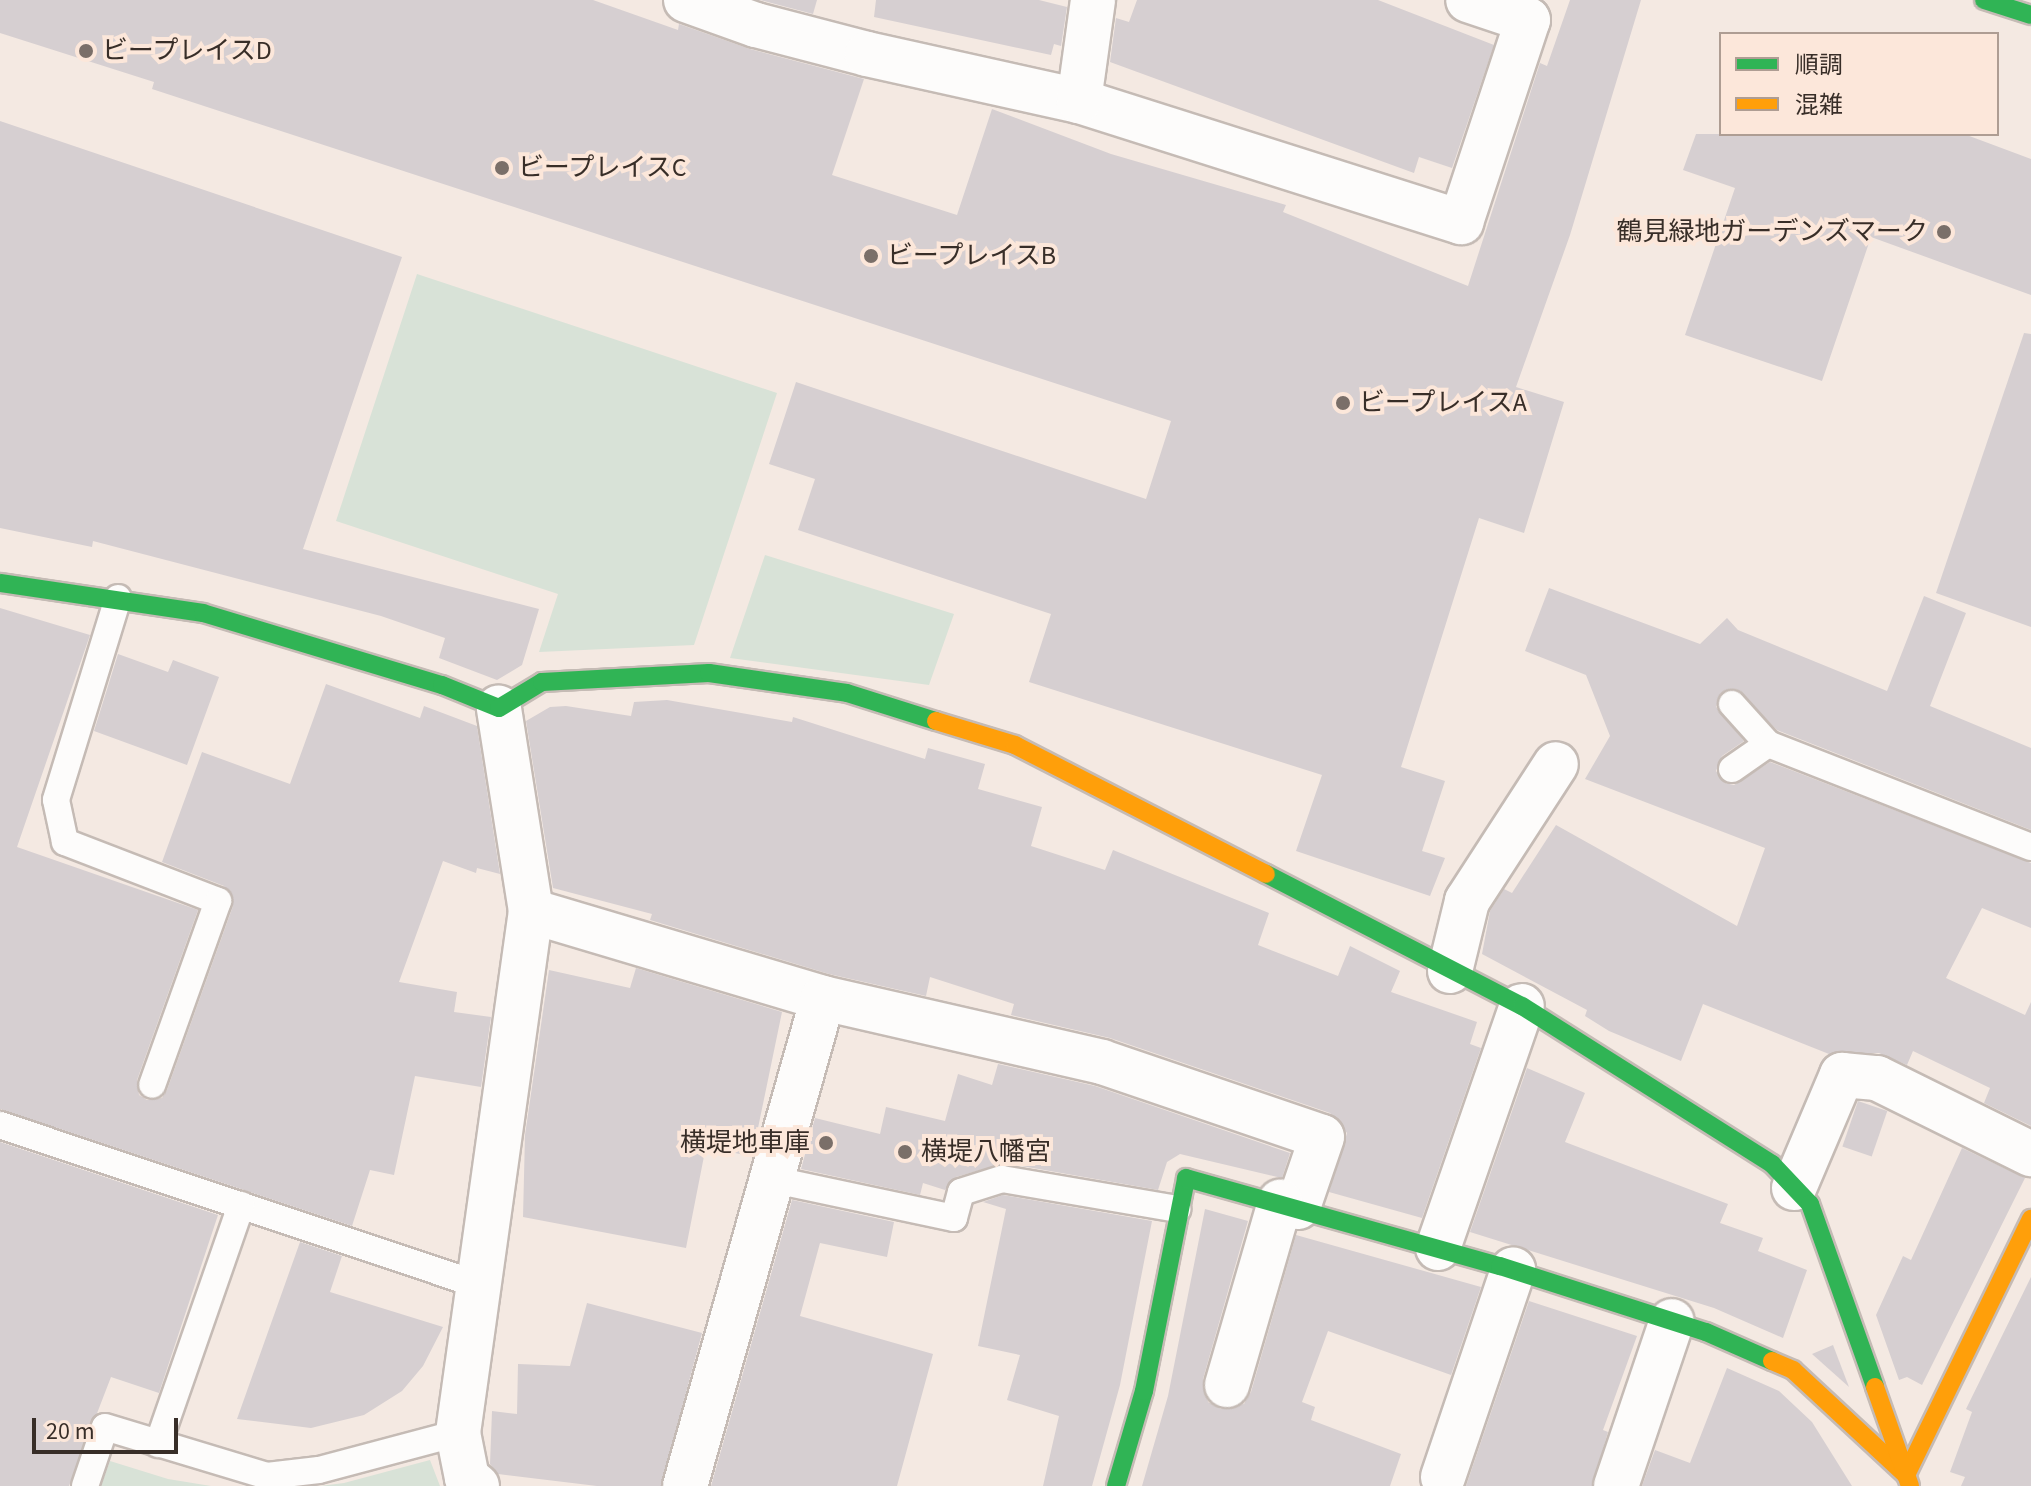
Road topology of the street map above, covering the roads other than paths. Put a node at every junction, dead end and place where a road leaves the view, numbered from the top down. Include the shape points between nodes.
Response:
1 (686, 0) edge
2 (1093, 0) edge
3 (1468, 0) edge
4 (1984, 0) edge
5 (2031, 15) edge
6 (1079, 101) junction
7 (0, 583) edge
8 (118, 598) junction
9 (1732, 704) dead end
10 (499, 708) junction
11 (1768, 744) junction
12 (1556, 764) dead end
13 (1732, 769) dead end
14 (2031, 847) edge
15 (531, 911) junction
16 (1450, 971) junction
17 (823, 998) junction
18 (1522, 1006) junction
19 (152, 1085) dead end
20 (0, 1125) edge
21 (2031, 1154) edge
22 (770, 1179) junction
23 (1794, 1188) junction
24 (241, 1205) junction
25 (1289, 1205) junction
26 (1177, 1209) junction
27 (2028, 1233) edge
28 (1438, 1248) junction
29 (1513, 1270) junction
30 (479, 1285) junction
31 (1672, 1321) junction
32 (1227, 1385) dead end
33 (458, 1433) junction
34 (158, 1444) junction
35 (1443, 1477) dead end
36 (1908, 1480) edge
37 (85, 1486) edge
38 (477, 1486) edge
39 (685, 1486) edge
40 (1116, 1486) edge
41 (1616, 1486) edge

1 - 6 street via 867,54
2 - 6 street
3 - 6 street via 1528,20 1461,222
4 - 5 street
7 - 8 street
8 - 10 street via 203,613 442,685
8 - 19 lane via 56,800 65,842 218,901
9 - 11 lane
10 - 15 street
10 - 16 street via 542,682 709,673 847,693 1015,745 1196,834
11 - 13 lane
11 - 14 lane
12 - 16 street via 1467,901
15 - 17 street
15 - 30 street
16 - 18 street
17 - 22 street
17 - 25 street via 1102,1062 1216,1096 1322,1137
18 - 23 street via 1772,1164
18 - 28 street
20 - 24 lane
21 - 23 street via 1877,1078 1842,1075
22 - 26 lane via 954,1218 961,1192 1002,1179
22 - 39 street
23 - 36 street via 1810,1204
24 - 30 lane
24 - 34 lane
25 - 26 street via 1186,1178
25 - 28 street
25 - 32 street
26 - 40 street via 1144,1391
27 - 36 street
28 - 29 street
29 - 31 street
29 - 35 street
30 - 33 street
31 - 36 street via 1793,1370
31 - 41 street
33 - 34 lane via 319,1470 267,1476
33 - 38 street via 467,1478
34 - 37 lane via 105,1427

